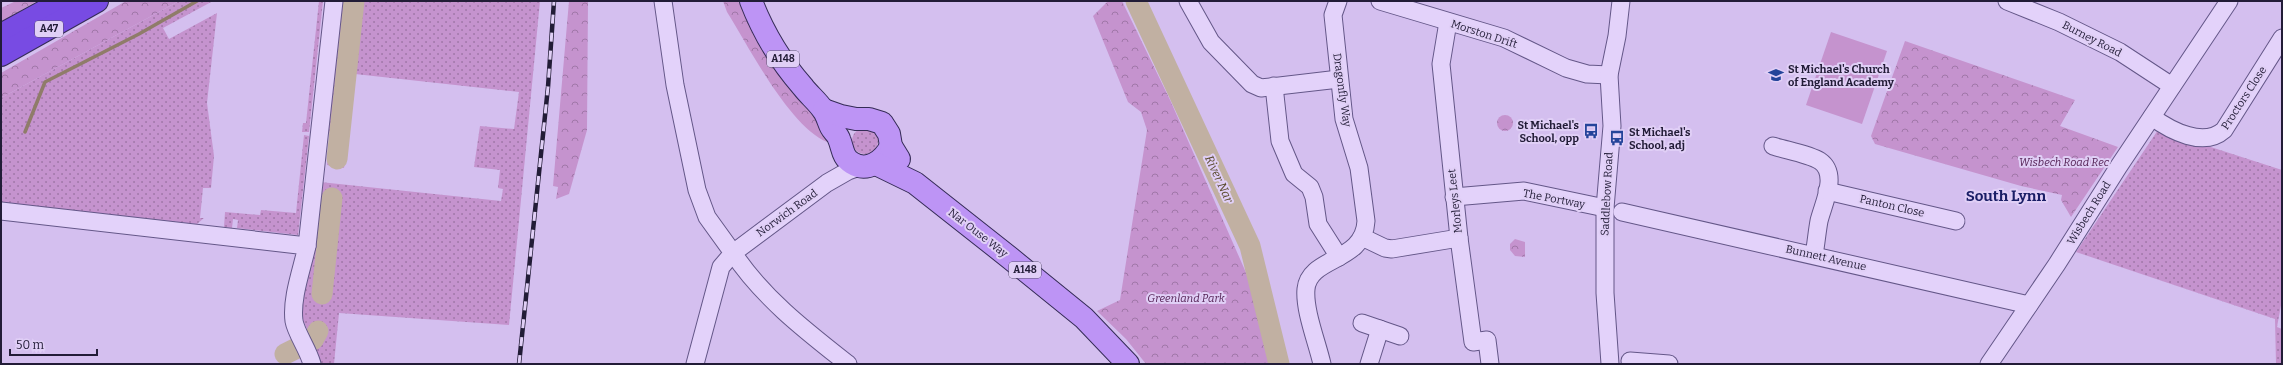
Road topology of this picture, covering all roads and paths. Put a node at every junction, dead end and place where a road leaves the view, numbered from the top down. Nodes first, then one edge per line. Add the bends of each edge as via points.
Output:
1 (63, 1) edge
2 (97, 1) edge
3 (334, 1) edge
4 (663, 1) edge
5 (752, 1) edge
6 (1188, 1) edge
7 (1338, 1) edge
8 (1380, 1) edge
9 (1621, 1) edge
10 (2007, 1) edge
11 (2228, 1) edge
12 (1448, 22) junction
13 (1, 35) edge
14 (2282, 38) edge
15 (1, 55) edge
16 (1609, 75) junction
17 (1339, 79) junction
18 (1274, 86) junction
19 (2172, 86) junction
20 (824, 110) junction
21 (2152, 117) junction
22 (856, 120) junction
23 (840, 144) junction
24 (891, 146) junction
25 (1773, 146) dead end
26 (869, 165) junction
27 (827, 183) junction
28 (915, 183) junction
29 (1828, 191) junction
30 (1454, 196) junction
31 (1605, 208) junction
32 (1, 211) edge
33 (1622, 212) dead end
34 (1956, 221) dead end
35 (1362, 237) junction
36 (1459, 238) junction
37 (307, 246) junction
38 (733, 253) junction
39 (1814, 255) junction
40 (1339, 257) junction
41 (2029, 305) junction
42 (1362, 323) dead end
43 (1380, 329) junction
44 (1400, 336) dead end
45 (1630, 361) dead end
46 (312, 364) edge
47 (695, 364) edge
48 (848, 364) edge
49 (1128, 364) edge
50 (1322, 364) edge
51 (1369, 364) edge
52 (1490, 364) edge
53 (1610, 364) edge
54 (1669, 364) edge
55 (1989, 364) edge

1 - 13 highway, A47
2 - 15 highway, A47
3 - 37 street
4 - 38 street via 675,85 697,190 707,217
5 - 20 main road, Nar Ouse Way / A148 via 764,31 779,54 802,86
6 - 18 street via 1211,42 1245,78 1261,88
7 - 17 street, Dragonfly Way via 1333,15
8 - 12 street, Morston Drift
9 - 16 street, Saddlebow Road
10 - 19 street, Burney Road via 2059,22 2120,52
11 - 19 street, Wisbech Road
12 - 16 street, Morston Drift via 1504,38 1566,68 1587,74
12 - 30 street, Morleys Leet via 1441,64
14 - 21 street, Proctors Close via 2224,130 2217,136 2204,139 2169,129
16 - 31 street, Saddlebow Road via 1612,126
17 - 18 street
17 - 35 street, Dragonfly Way via 1344,119 1359,168 1366,221
18 - 40 street via 1280,141 1294,174 1310,187 1318,224
19 - 21 street, Wisbech Road
20 - 22 main road, Nar Ouse Way / A148
20 - 23 main road, Nar Ouse Way / A148
21 - 41 street, Wisbech Road
22 - 23 main road via 845,128
22 - 24 main road, Nar Ouse Way / A148 via 869,119 882,123 889,134
23 - 26 main road, Nar Ouse Way / A148 via 852,163
23 - 27 street, Norwich Road
24 - 26 main road via 886,156
24 - 28 main road, Nar Ouse Way / A148
25 - 29 street via 1819,160 1825,167 1829,179
26 - 27 street, Norwich Road via 848,171
26 - 28 main road, Nar Ouse Way / A148
27 - 38 street, Norwich Road
28 - 49 main road, Nar Ouse Way / A148 via 1084,318
29 - 34 street, Panton Close
29 - 39 street via 1819,220
30 - 31 street, The Portway via 1524,191
30 - 36 street, Morleys Leet
31 - 53 street, Saddlebow Road via 1605,293
32 - 37 street
33 - 39 street, Bunnett Avenue
35 - 36 street via 1392,249
35 - 40 street via 1357,245
36 - 52 street, Morleys Leet via 1473,342 1487,340
37 - 46 street via 294,307 294,323
38 - 47 street, Norwich Road via 721,267
38 - 48 street via 764,294
39 - 41 street, Bunnett Avenue
40 - 50 street via 1315,271 1306,287 1306,298
41 - 55 street, Wisbech Road
42 - 43 street
43 - 44 street
43 - 51 street
45 - 54 street

